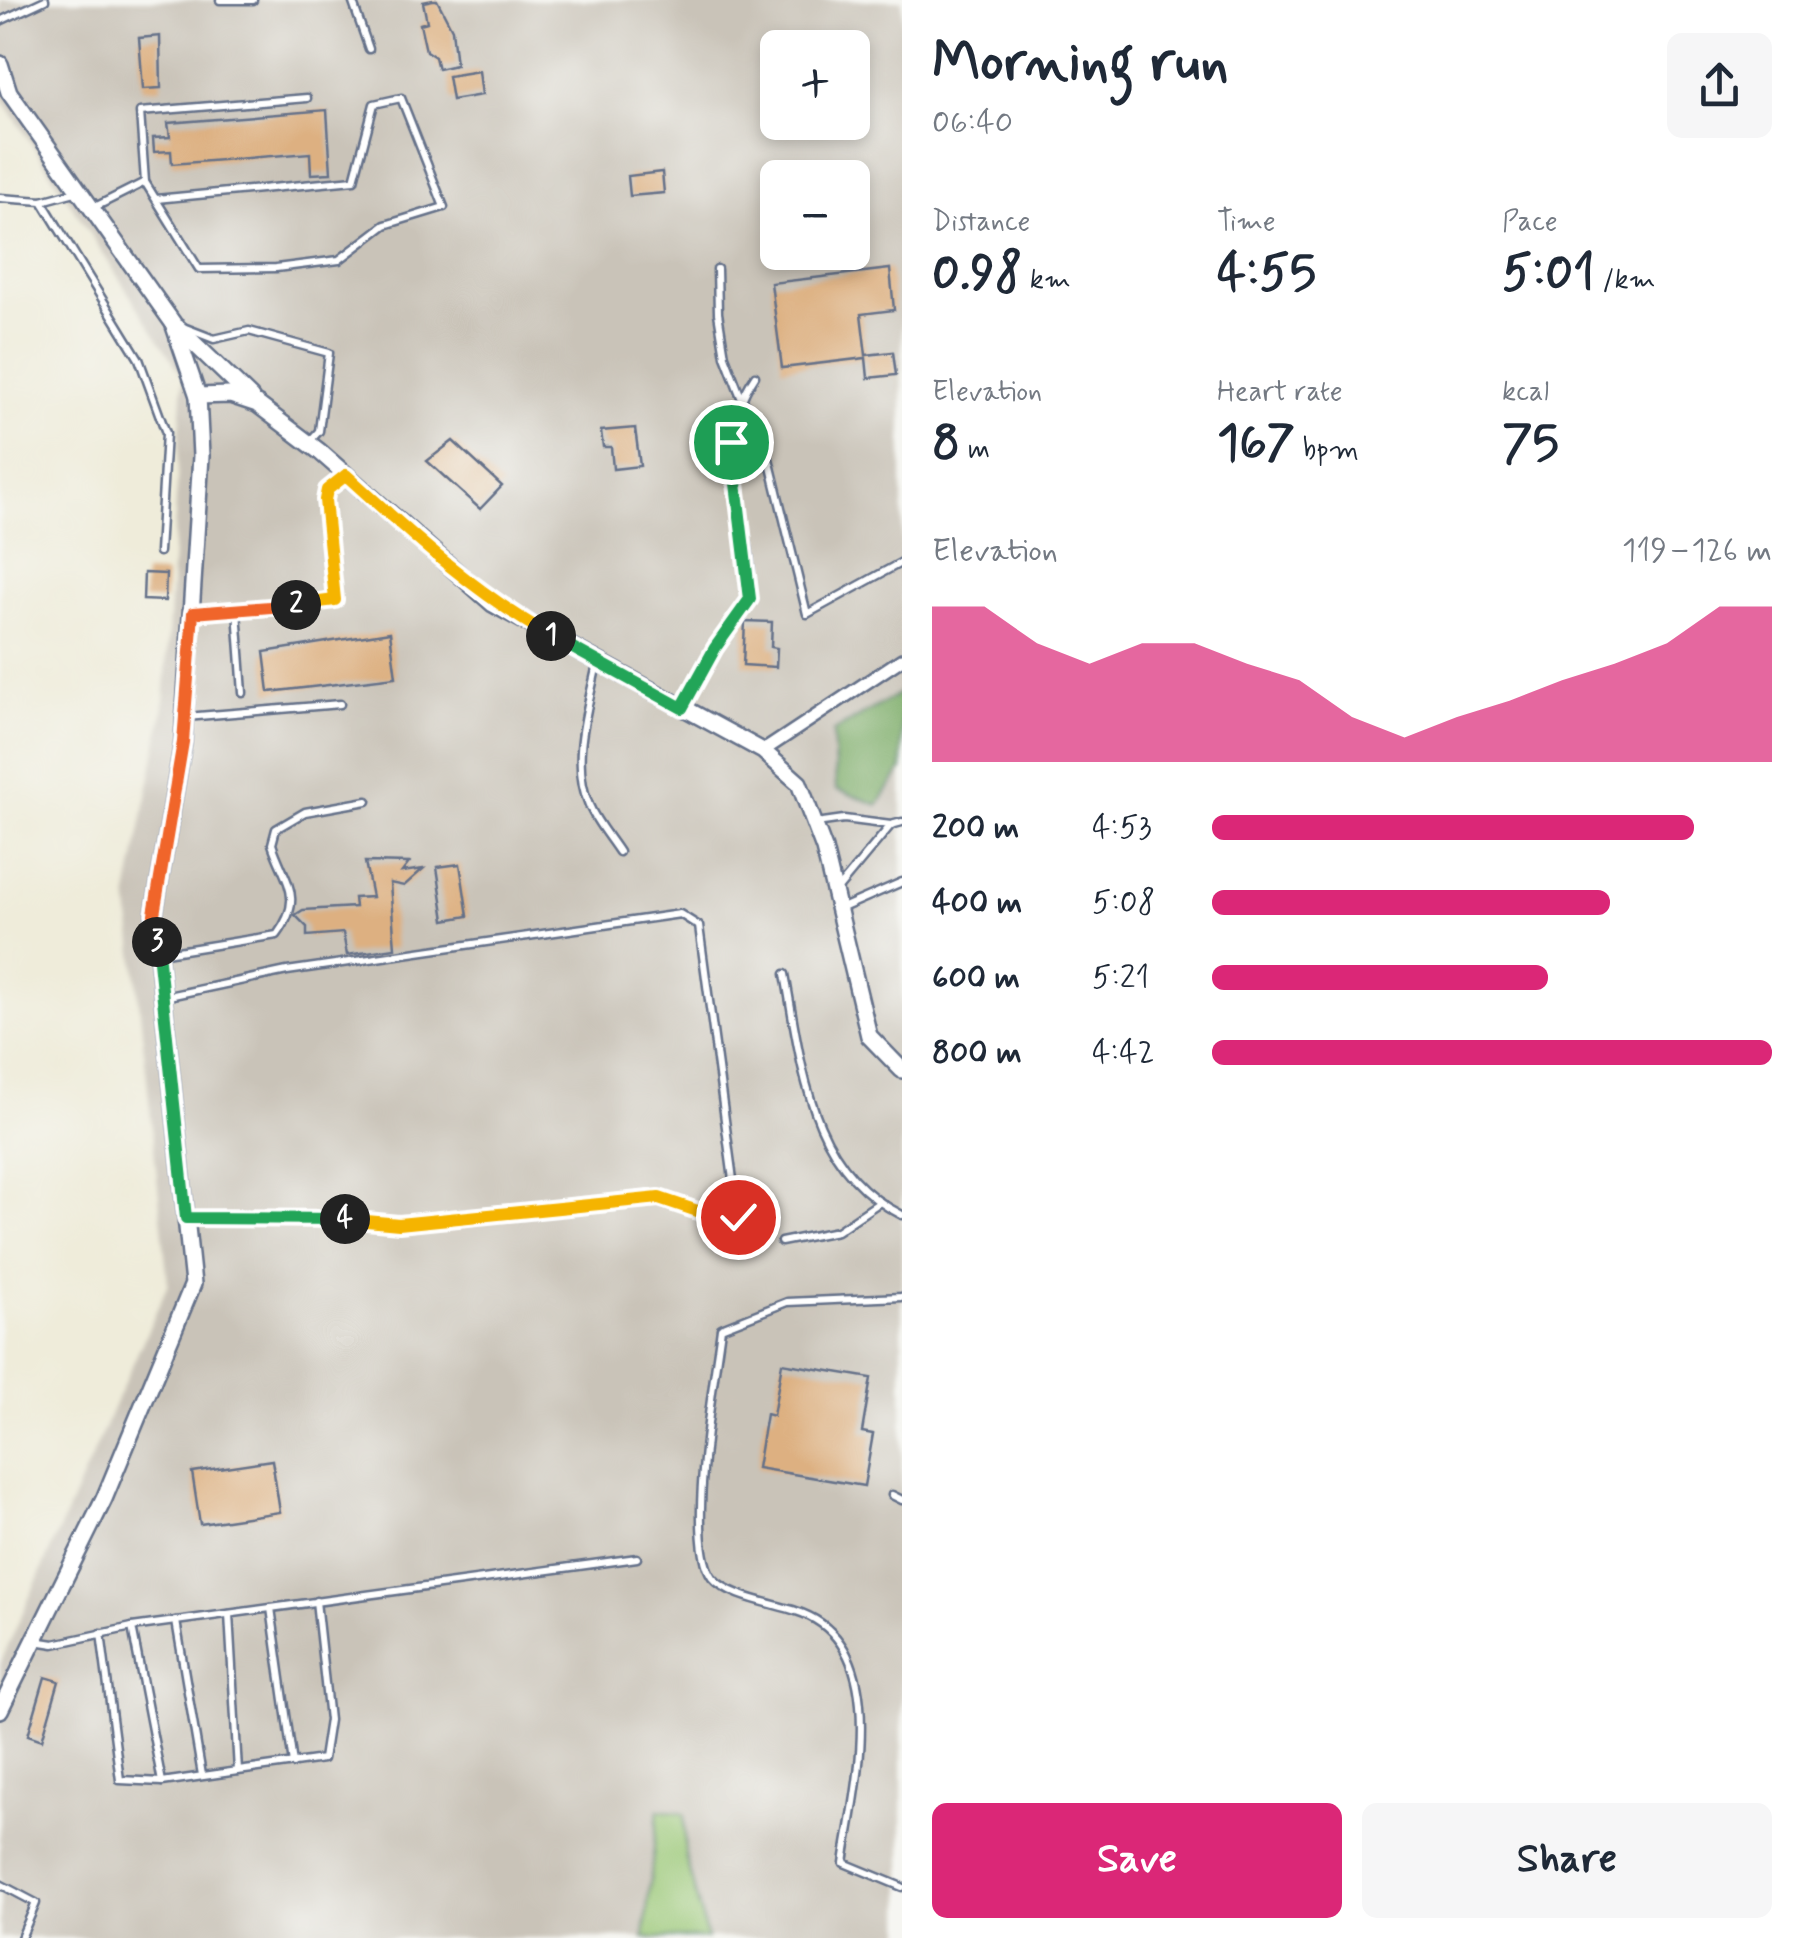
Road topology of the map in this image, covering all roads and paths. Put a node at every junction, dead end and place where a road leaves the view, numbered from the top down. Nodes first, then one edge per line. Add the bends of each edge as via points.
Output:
1 (45, 0) edge
2 (220, 0) edge
3 (253, 0) edge
4 (352, 0) edge
5 (0, 21) edge
6 (369, 49) dead end
7 (0, 64) edge
8 (307, 98) dead end
9 (145, 182) junction
10 (77, 192) junction
11 (0, 198) edge
12 (156, 200) junction
13 (42, 201) junction
14 (89, 210) junction
15 (717, 270) dead end
16 (173, 323) junction
17 (756, 376) dead end
18 (198, 396) junction
19 (741, 397) junction
20 (257, 404) junction
21 (309, 442) junction
22 (346, 475) junction
23 (159, 552) dead end
24 (902, 562) edge
25 (236, 612) junction
26 (193, 613) junction
27 (902, 660) edge
28 (598, 662) junction
29 (244, 693) dead end
30 (340, 704) dead end
31 (682, 708) junction
32 (185, 718) junction
33 (763, 751) junction
34 (367, 801) dead end
35 (902, 822) edge
36 (814, 824) junction
37 (891, 825) junction
38 (620, 852) dead end
39 (902, 882) edge
40 (834, 892) junction
41 (838, 910) junction
42 (158, 954) junction
43 (785, 974) dead end
44 (162, 997) junction
45 (902, 1070) edge
46 (880, 1202) junction
47 (902, 1215) edge
48 (186, 1218) junction
49 (781, 1242) dead end
50 (902, 1297) edge
51 (892, 1495) dead end
52 (902, 1500) edge
53 (637, 1558) dead end
54 (316, 1602) junction
55 (271, 1608) junction
56 (228, 1614) junction
57 (176, 1621) junction
58 (132, 1628) junction
59 (100, 1633) junction
60 (34, 1641) junction
61 (0, 1710) edge
62 (293, 1764) junction
63 (238, 1770) junction
64 (202, 1775) junction
65 (162, 1782) junction
66 (0, 1884) edge
67 (902, 1887) edge
68 (20, 1938) edge

1 - 5 lane
2 - 3 lane
4 - 6 lane
7 - 10 main road via 9,92
8 - 9 lane via 140,112
9 - 12 lane
9 - 14 lane
10 - 13 lane
10 - 14 main road
11 - 13 lane
12 - 12 lane via 199,269 339,260 385,225 444,208 401,98 374,104 354,180
13 - 23 lane via 139,358 166,433
14 - 16 main road
15 - 19 lane via 725,356
16 - 18 main road
16 - 20 main road
16 - 21 lane via 214,339 248,332 329,353 319,430
17 - 19 lane
18 - 20 main road via 230,395
18 - 26 main road
19 - 24 lane via 763,434 807,614
19 - 31 lane via 731,442 750,599
20 - 21 main road
21 - 22 main road
22 - 25 lane via 325,500 335,600
22 - 28 main road via 493,604
25 - 26 lane
25 - 29 lane
26 - 32 main road
27 - 33 street
28 - 31 main road
28 - 38 lane via 580,774 589,806
30 - 32 lane
31 - 33 main road
32 - 42 main road via 154,914
33 - 36 main road via 799,784
34 - 42 lane via 305,812 276,829 272,844 292,884 291,907 276,935
35 - 37 lane
36 - 37 lane via 844,819
36 - 40 main road
37 - 40 lane
39 - 41 lane
40 - 41 main road
41 - 45 main road via 869,1036
42 - 44 main road
43 - 46 lane via 806,1092 832,1154
44 - 48 main road
44 - 48 lane via 286,972 680,914 699,926 738,1217 733,1223 709,1218 659,1198 399,1224
46 - 47 lane
46 - 49 lane via 837,1231
48 - 60 main road via 193,1284 104,1500
50 - 67 lane via 787,1302 721,1328 702,1484 704,1557 711,1575 721,1586 814,1618 840,1640 858,1688 861,1720 844,1863
51 - 52 lane
53 - 54 lane
54 - 55 lane
54 - 62 lane via 328,1720 324,1759
55 - 56 lane
55 - 62 lane
56 - 57 lane
56 - 63 lane
57 - 58 lane
57 - 64 lane
58 - 59 lane
58 - 65 lane
59 - 60 lane via 54,1644
59 - 65 lane via 120,1780
60 - 61 main road
62 - 63 lane
63 - 64 lane
64 - 65 lane
66 - 68 lane via 36,1902

